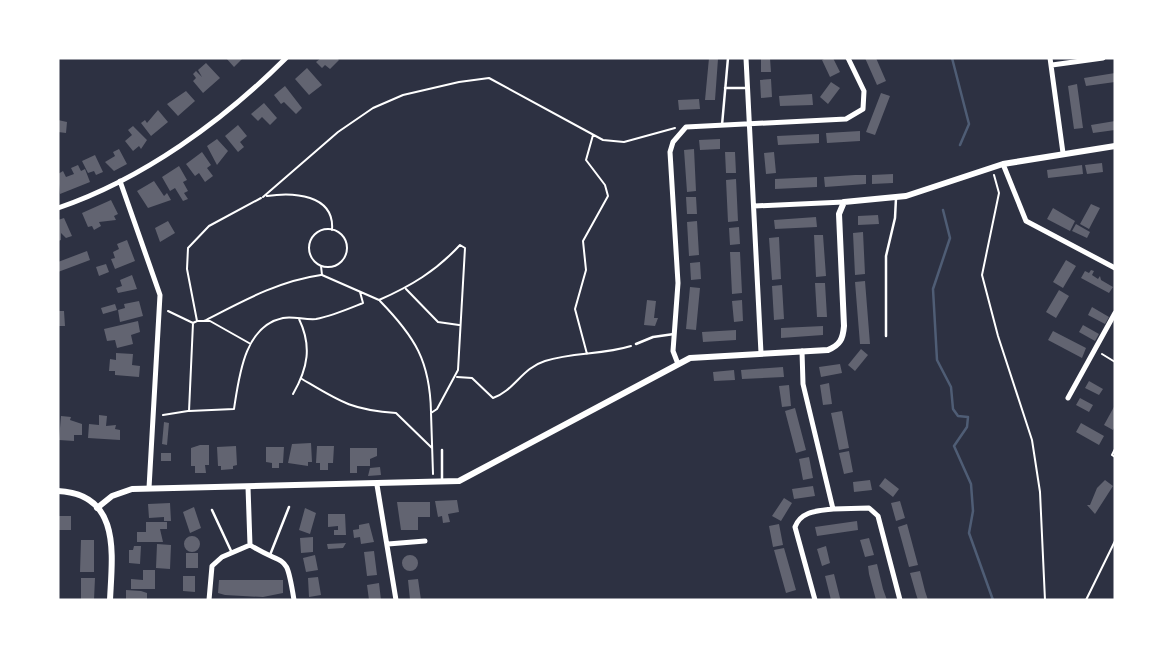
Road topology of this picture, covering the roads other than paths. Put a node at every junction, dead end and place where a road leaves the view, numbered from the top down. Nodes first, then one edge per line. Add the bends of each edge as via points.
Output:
1 (286, 58) edge
2 (728, 58) edge
3 (746, 58) edge
4 (848, 58) edge
5 (1103, 58) edge
6 (1086, 59) edge
7 (1051, 61) edge
8 (725, 88) junction
9 (747, 88) junction
10 (748, 123) junction
11 (722, 125) junction
12 (1115, 146) edge
13 (1063, 153) junction
14 (1003, 164) junction
15 (120, 181) junction
16 (896, 198) junction
17 (844, 202) junction
18 (754, 206) junction
19 (58, 208) edge
20 (1115, 268) edge
21 (1115, 313) edge
22 (674, 334) junction
23 (886, 336) dead end
24 (636, 344) road end
25 (802, 351) junction
26 (761, 353) junction
27 (678, 364) junction
28 (1068, 398) dead end
29 (442, 450) dead end
30 (442, 482) junction
31 (377, 485) junction
32 (248, 486) junction
33 (149, 488) junction
34 (58, 491) edge
35 (289, 507) dead end
36 (97, 508) junction
37 (833, 509) junction
38 (212, 510) dead end
39 (425, 541) dead end
40 (388, 544) junction
41 (250, 545) junction
42 (232, 553) junction
43 (270, 555) junction
44 (110, 600) edge
45 (209, 600) edge
46 (294, 600) edge
47 (396, 600) edge
48 (814, 600) edge
49 (900, 600) edge

1 - 15 street via 199,132
2 - 8 lane
3 - 9 street
4 - 10 street via 864,91 863,109 856,115
5 - 6 street
6 - 7 street
7 - 13 street
8 - 9 lane
8 - 11 lane
9 - 10 street
10 - 11 street
10 - 18 street
11 - 22 street via 686,127 670,152 678,283
12 - 13 street
13 - 14 street
14 - 16 street
14 - 20 street via 1026,221
15 - 19 street
15 - 33 street via 158,285
16 - 17 street
16 - 23 lane via 886,256
17 - 18 street
17 - 25 street via 839,214 843,338 828,350
18 - 26 street
21 - 28 street
22 - 24 lane
22 - 27 street
25 - 26 street
25 - 37 street via 803,384
26 - 27 street via 706,356
27 - 30 street via 469,479
29 - 30 lane
30 - 31 street
31 - 32 street
31 - 40 street
32 - 33 street
32 - 41 street
33 - 36 street via 123,491
34 - 36 street via 75,494
35 - 43 lane
36 - 44 street via 112,540
37 - 48 street via 807,513 795,527
37 - 49 street via 869,508 877,516
38 - 42 lane
39 - 40 street
40 - 47 street
41 - 42 street
41 - 43 street
42 - 45 street via 212,566
43 - 46 street via 288,566

